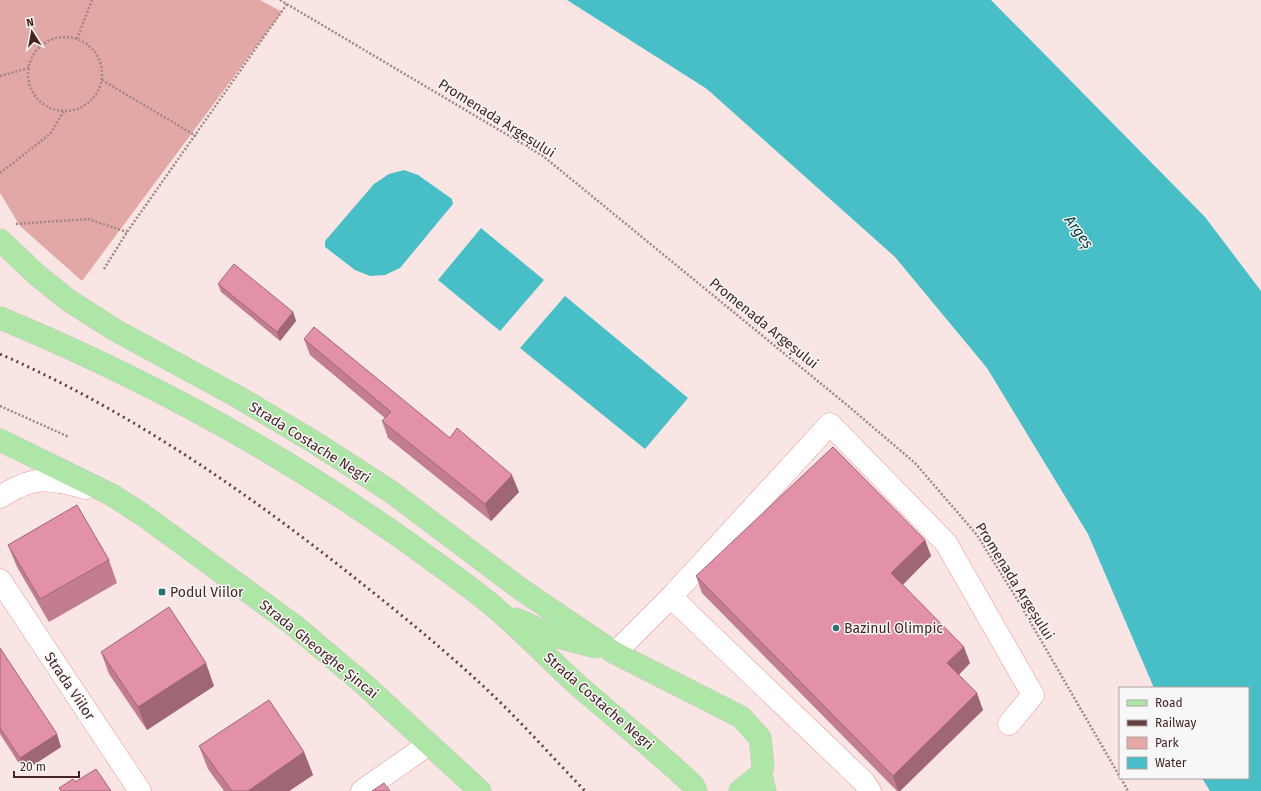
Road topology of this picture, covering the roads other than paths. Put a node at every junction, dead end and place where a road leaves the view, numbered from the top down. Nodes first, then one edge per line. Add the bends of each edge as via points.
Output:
1 (6, 232) edge
2 (0, 318) edge
3 (0, 440) edge
4 (112, 495) junction
5 (0, 497) edge
6 (0, 580) edge
7 (671, 596) junction
8 (501, 612) junction
9 (615, 653) junction
10 (1009, 724) dead end
11 (429, 744) junction
12 (763, 782) edge
13 (140, 791) edge
14 (362, 791) edge
15 (480, 791) edge
16 (696, 791) edge
17 (740, 791) edge
18 (870, 791) edge

1 - 9 main road, Strada Costache Negri via 37,275 68,300 115,330 240,398 314,442 390,492 522,590
2 - 8 main road, Strada Costache Negri via 128,375 278,457 373,518
3 - 4 main road, Strada Gheorghe Șincai
4 - 5 street via 54,480 33,482 14,488
4 - 11 main road, Strada Gheorghe Șincai via 144,515 295,626
6 - 13 street, Strada Viilor
7 - 9 street
7 - 10 street via 830,424 946,543 1033,695
7 - 18 street via 864,782
8 - 9 main road, Strada Costache Negri via 554,636
8 - 16 main road, Strada Costache Negri via 580,687 659,753 693,785
9 - 12 main road, Strada Costache Negri via 742,717 760,738
11 - 14 street
11 - 15 main road, Strada Gheorghe Șincai
12 - 17 main road

